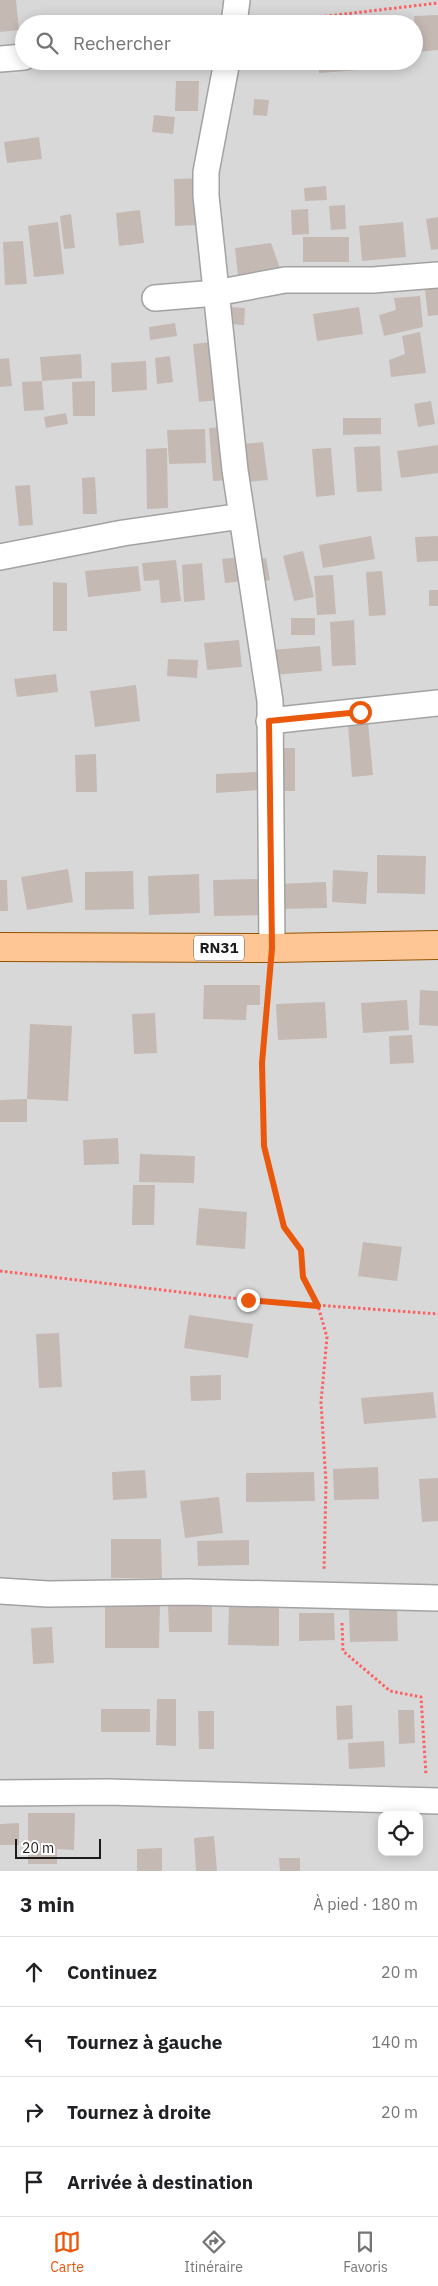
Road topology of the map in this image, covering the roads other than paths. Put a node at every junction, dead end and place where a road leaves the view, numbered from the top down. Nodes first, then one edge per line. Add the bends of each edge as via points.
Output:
1 (237, 0) edge
2 (235, 15) edge
3 (15, 58) edge
4 (0, 60) edge
5 (225, 70) edge
6 (438, 275) edge
7 (216, 293) junction
8 (155, 298) dead end
9 (242, 516) junction
10 (0, 557) edge
11 (438, 703) edge
12 (269, 721) junction
13 (438, 946) edge
14 (0, 948) edge
15 (272, 948) junction
16 (0, 1591) edge
17 (438, 1598) edge
18 (0, 1793) edge
19 (433, 1801) edge

1 - 2 street
3 - 4 street
5 - 7 street via 206,172
6 - 7 street via 373,280 285,280
7 - 8 street
7 - 9 street
9 - 10 street via 123,533
9 - 12 street via 270,701
11 - 12 street
12 - 15 street
13 - 15 main road, RN31
14 - 15 main road, RN31
16 - 17 street
18 - 19 street via 108,1792

